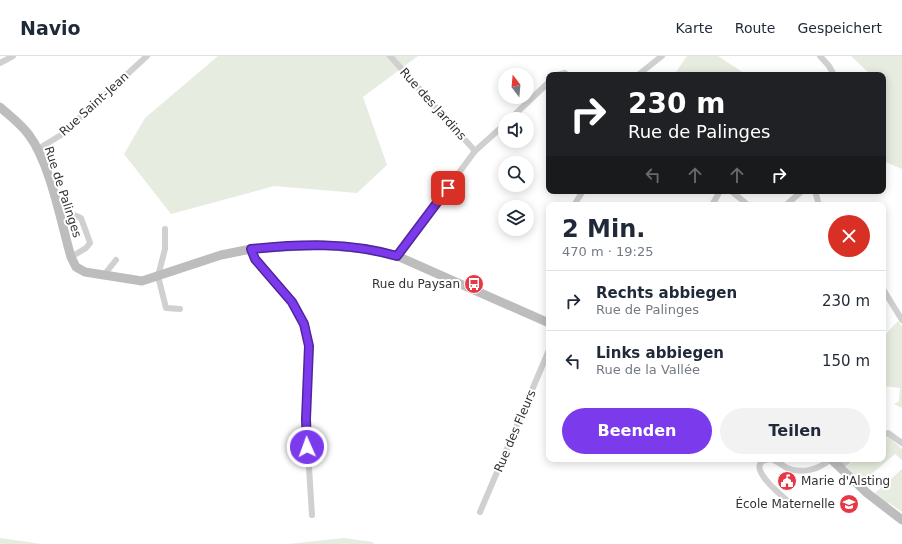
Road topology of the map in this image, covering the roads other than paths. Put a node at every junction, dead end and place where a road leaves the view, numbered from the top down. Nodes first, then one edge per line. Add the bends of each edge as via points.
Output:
1 (13, 56) edge
2 (147, 56) edge
3 (390, 56) edge
4 (662, 56) edge
5 (820, 56) edge
6 (0, 63) edge
7 (642, 72) edge
8 (832, 72) edge
9 (546, 85) edge
10 (0, 107) edge
11 (517, 112) edge
12 (498, 131) edge
13 (38, 149) junction
14 (476, 152) junction
15 (735, 194) edge
16 (799, 194) edge
17 (744, 202) edge
18 (789, 202) edge
19 (59, 214) junction
20 (165, 229) dead end
21 (251, 249) junction
22 (397, 256) junction
23 (71, 257) junction
24 (116, 260) dead end
25 (104, 275) junction
26 (158, 276) junction
27 (886, 294) edge
28 (180, 309) dead end
29 (902, 320) edge
30 (546, 322) edge
31 (546, 357) edge
32 (886, 434) edge
33 (902, 443) edge
34 (762, 462) edge
35 (776, 462) edge
36 (826, 462) edge
37 (834, 462) edge
38 (846, 462) edge
39 (840, 467) junction
40 (795, 507) dead end
41 (480, 512) dead end
42 (312, 515) dead end
43 (902, 520) edge

1 - 6 street
2 - 13 street, Rue Saint-Jean via 61,135
3 - 14 street, Rue des Jardins
4 - 7 street
5 - 8 street
9 - 11 street
10 - 13 main road, Rue de Palinges via 23,127
12 - 14 street
13 - 19 main road, Rue de Palinges
14 - 22 street
15 - 17 street
16 - 18 street
19 - 23 main road, Rue de Palinges
19 - 23 street via 69,213 81,218 90,243
20 - 26 street via 165,249
21 - 22 main road, Rue de Palinges via 321,245 366,249
21 - 26 main road, Rue de Palinges via 220,255
21 - 42 street via 255,259 292,302 304,324 309,346 306,419
22 - 30 main road, Rue de Palinges
23 - 25 main road, Rue de Palinges via 80,270
24 - 25 street
25 - 26 main road, Rue de Palinges via 136,281
26 - 28 street via 166,308
27 - 29 street
31 - 41 street, Rue des Fleurs
32 - 33 street via 888,433
34 - 40 street via 761,476
35 - 36 street via 789,469 801,470 819,467
37 - 39 main road
38 - 39 street
39 - 43 main road via 867,493

